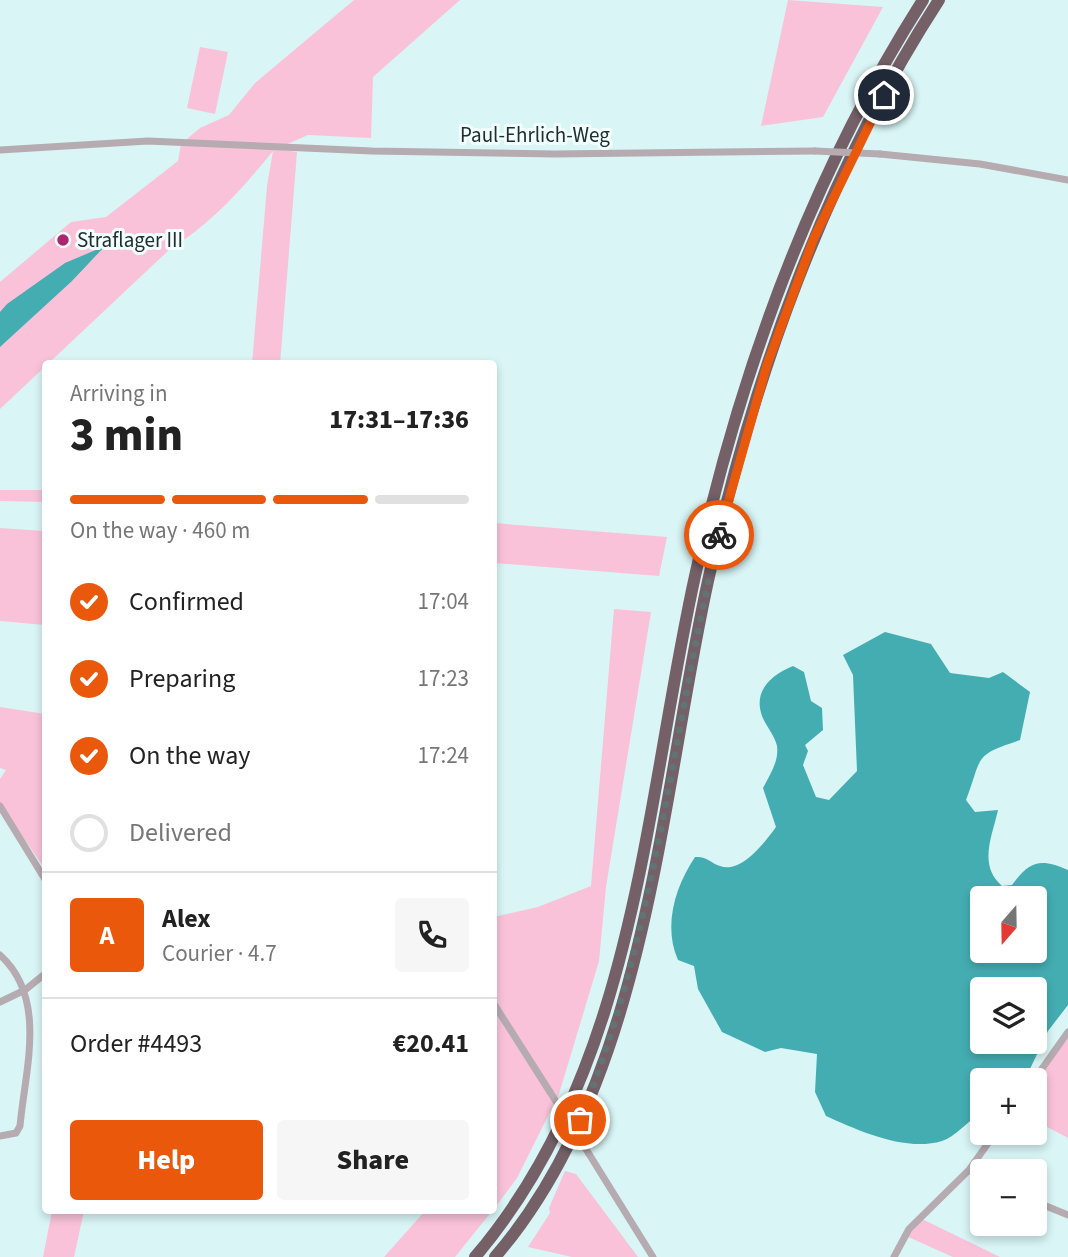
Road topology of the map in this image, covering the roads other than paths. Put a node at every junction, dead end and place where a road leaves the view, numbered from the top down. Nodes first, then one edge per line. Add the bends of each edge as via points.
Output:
1 (923, 0) edge
2 (939, 0) edge
3 (0, 150) edge
4 (1068, 180) edge
5 (0, 806) edge
6 (42, 874) edge
7 (0, 955) edge
8 (42, 976) edge
9 (25, 990) junction
10 (0, 1002) edge
11 (497, 1009) edge
12 (1068, 1032) edge
13 (1042, 1068) edge
14 (0, 1136) edge
15 (987, 1145) edge
16 (969, 1170) joint
17 (1047, 1206) edge
18 (1068, 1214) edge
19 (475, 1257) edge
20 (495, 1257) edge
21 (653, 1257) edge
22 (894, 1257) edge

1 - 19 highway via 823,185 753,365 695,577 632,909 589,1059 567,1113 528,1183
2 - 20 highway via 894,76 814,238 767,365 708,582 645,910 605,1059 580,1120 541,1190
3 - 4 street, Paul-Ehrlich-Weg, bridge via 148,141 555,154 816,151 980,164
5 - 6 street
7 - 9 street
8 - 9 street
9 - 10 street
9 - 14 street via 30,1013 19,1126 10,1136
11 - 21 street, bridge
12 - 13 street
15 - 16 street
16 - 22 street via 909,1229
17 - 18 street

